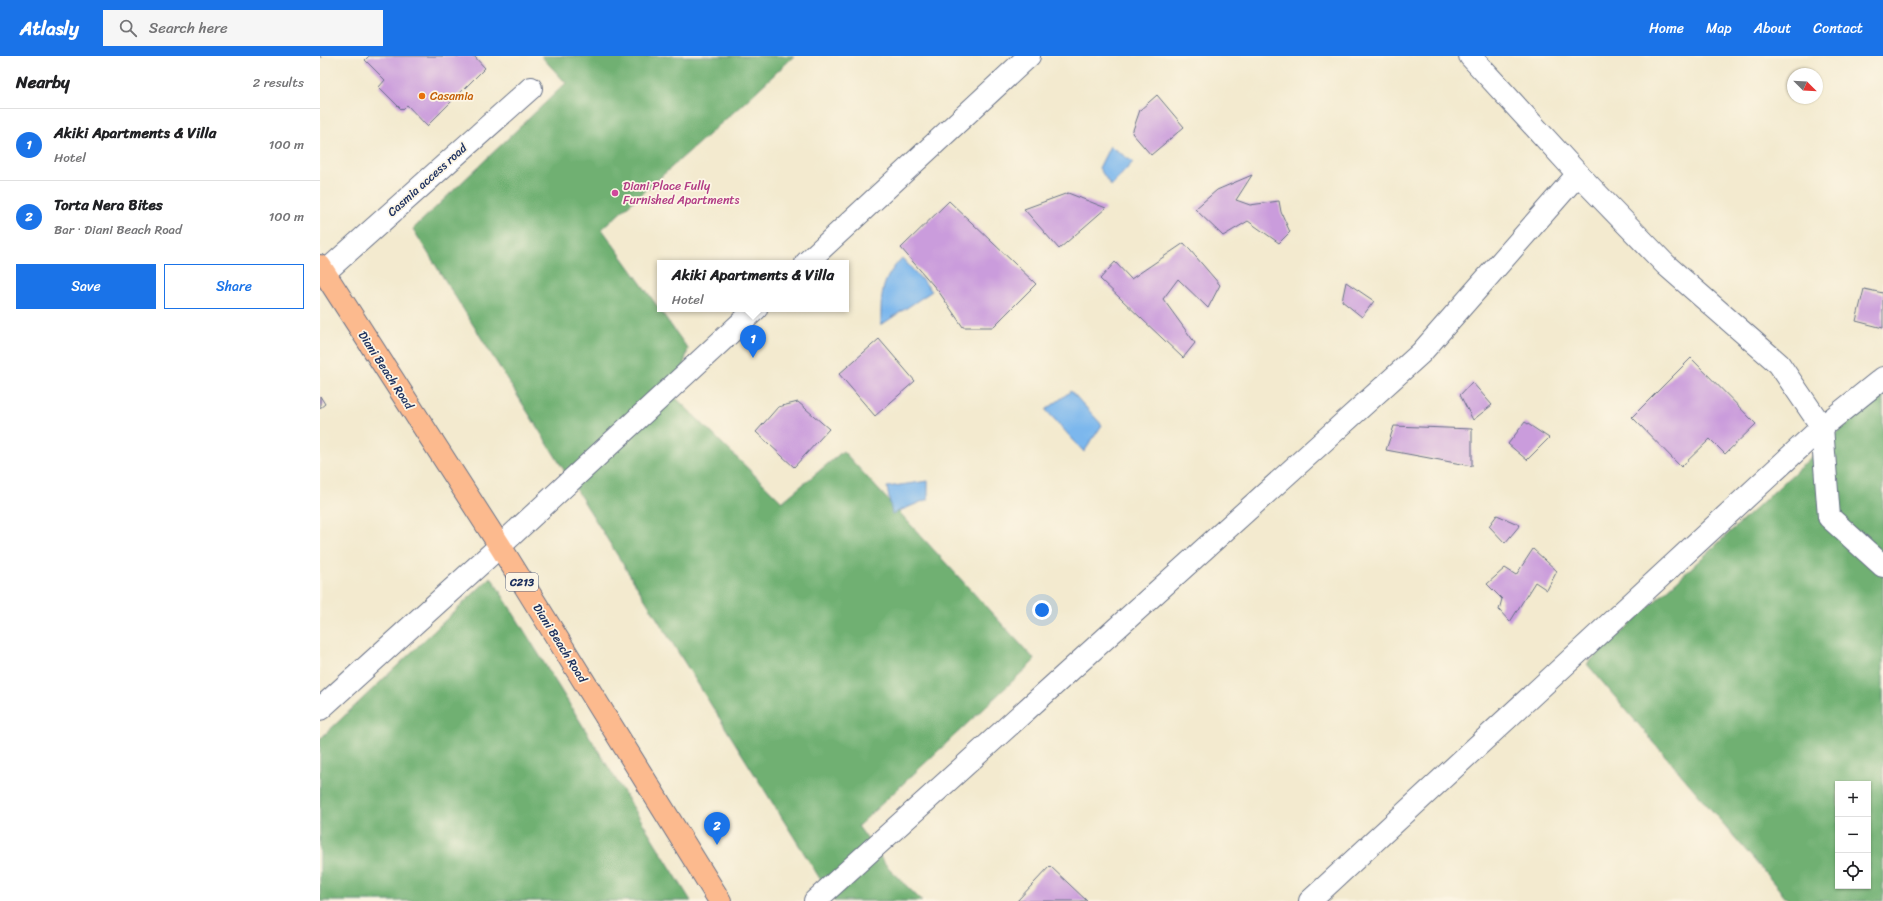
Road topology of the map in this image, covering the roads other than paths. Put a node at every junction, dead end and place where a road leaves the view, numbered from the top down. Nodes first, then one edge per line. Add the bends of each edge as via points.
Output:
1 (1029, 56) edge
2 (1470, 56) edge
3 (531, 88) dead end
4 (1578, 174) junction
5 (809, 260) edge
6 (322, 269) edge
7 (753, 312) edge
8 (1883, 378) edge
9 (1822, 427) junction
10 (500, 546) junction
11 (1883, 566) edge
12 (320, 709) edge
13 (720, 901) edge
14 (815, 901) edge
15 (1310, 901) edge

1 - 5 street
2 - 4 street
3 - 6 street, Casmia access road
4 - 9 street via 1666,265 1779,364
4 - 14 street via 1421,353
6 - 10 main road, Diani Beach Road / C213
7 - 10 street
8 - 9 street
9 - 11 street via 1829,517
9 - 15 street
10 - 12 street
10 - 13 main road, Diani Beach Road / C213

